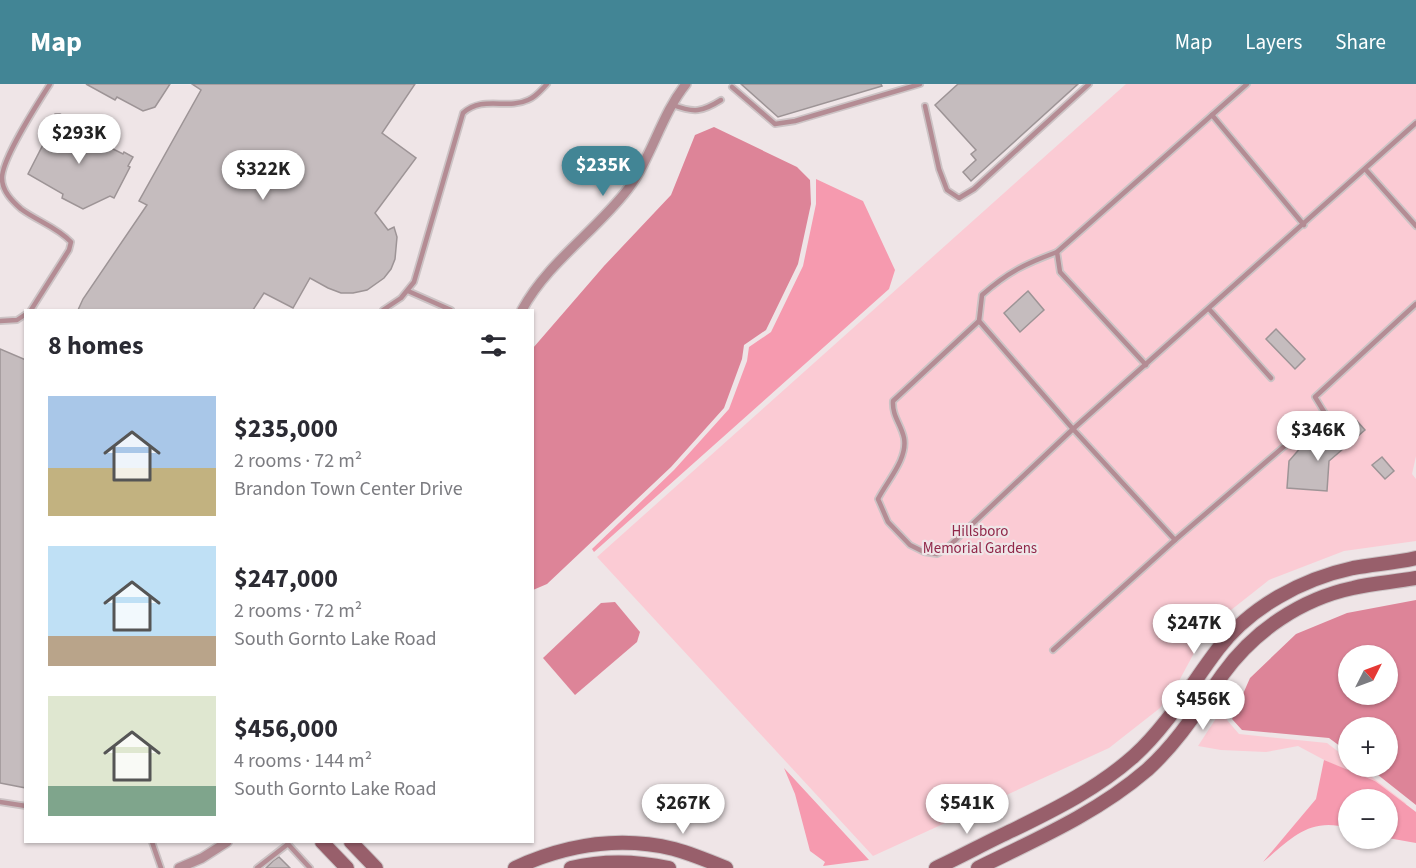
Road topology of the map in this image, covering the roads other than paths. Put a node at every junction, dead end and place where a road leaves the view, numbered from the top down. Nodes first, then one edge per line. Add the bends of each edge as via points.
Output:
1 (50, 84) edge
2 (547, 84) edge
3 (686, 84) edge
4 (920, 84) edge
5 (1089, 84) edge
6 (1247, 84) edge
7 (732, 87) dead end
8 (721, 100) dead end
9 (672, 105) junction
10 (925, 106) dead end
11 (1212, 115) junction
12 (1416, 123) edge
13 (1366, 170) junction
14 (1304, 225) junction
15 (1416, 226) edge
16 (1057, 252) junction
17 (408, 291) junction
18 (1416, 304) edge
19 (32, 309) edge
20 (384, 309) edge
21 (449, 309) edge
22 (523, 309) edge
23 (1209, 309) junction
24 (24, 315) edge
25 (0, 321) edge
26 (979, 321) junction
27 (1146, 365) junction
28 (1271, 378) dead end
29 (1073, 429) junction
30 (1175, 540) junction
31 (1416, 558) edge
32 (1416, 578) edge
33 (1053, 650) dead end
34 (0, 802) edge
35 (24, 806) edge
36 (152, 843) edge
37 (224, 843) edge
38 (323, 843) edge
39 (352, 843) edge
40 (161, 868) edge
41 (178, 868) edge
42 (257, 868) edge
43 (310, 868) edge
44 (347, 868) edge
45 (376, 868) edge
46 (515, 868) edge
47 (571, 868) edge
48 (669, 868) edge
49 (726, 868) edge
50 (936, 868) edge
51 (978, 868) edge

1 - 19 lane via 5,163 2,179 5,191 24,211 71,242
2 - 17 lane via 527,101 488,103 463,113 420,264
3 - 9 street
4 - 7 lane via 775,124
5 - 10 lane via 974,189 959,198 947,190 939,170
6 - 11 lane
8 - 9 lane via 705,110
9 - 22 street via 645,164 628,189 550,270
11 - 14 lane
11 - 16 lane
12 - 13 lane
13 - 14 lane
13 - 15 lane
14 - 23 lane
16 - 26 lane via 1002,276 982,295
16 - 27 lane via 1060,272
17 - 20 lane
17 - 21 lane
18 - 30 lane via 1315,397 1326,415 1326,428 1302,431
23 - 27 lane
23 - 28 lane
24 - 25 lane
26 - 29 lane
26 - 29 lane via 893,401 892,411 905,440 903,454 878,499 888,522 910,545 937,554
27 - 29 lane
29 - 30 lane
30 - 33 lane
31 - 50 street via 1334,573 1277,598 1228,638 1168,720 1117,770 1070,802
32 - 51 street via 1334,593 1277,621 1235,659 1182,733 1131,783 1081,817
34 - 35 lane
36 - 40 lane
37 - 41 street
38 - 44 street
39 - 45 street
42 - 43 lane via 288,844
46 - 49 street via 567,849 623,843 675,850
47 - 48 street via 622,862

